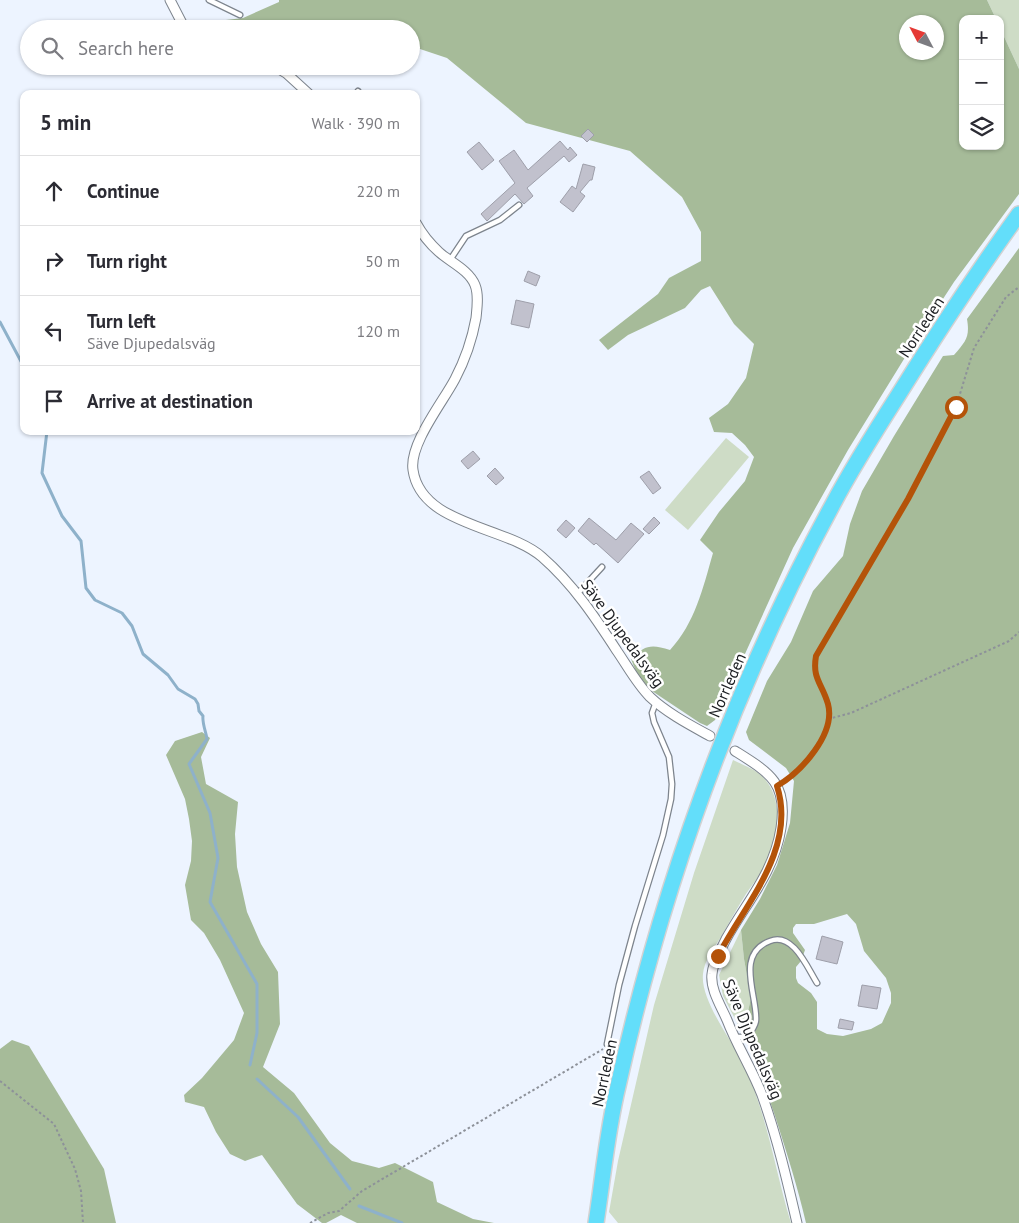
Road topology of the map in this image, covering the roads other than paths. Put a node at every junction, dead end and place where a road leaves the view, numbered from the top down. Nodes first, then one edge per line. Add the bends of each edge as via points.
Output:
1 (209, 0) edge
2 (172, 1) edge
3 (240, 15) dead end
4 (181, 20) edge
5 (288, 75) edge
6 (305, 90) edge
7 (518, 205) dead end
8 (1019, 214) edge
9 (420, 229) edge
10 (450, 260) junction
11 (602, 567) dead end
12 (578, 594) junction
13 (656, 702) junction
14 (710, 736) dead end
15 (736, 751) dead end
16 (816, 983) dead end
17 (734, 1037) junction
18 (607, 1044) road end
19 (596, 1223) edge
20 (797, 1223) edge

1 - 3 lane
2 - 4 street
5 - 6 street
7 - 10 lane via 500,220 466,236
8 - 19 highway, Norrleden via 924,354 838,496 741,695 712,767 654,942 617,1088
9 - 10 street, Säve Djupedalsväg via 428,242
10 - 12 street, Säve Djupedalsväg via 474,283 476,315 470,345 460,368 417,446 413,465 417,484 428,499 450,515 528,547
11 - 12 lane
12 - 13 street, Säve Djupedalsväg via 643,689
13 - 14 street, Säve Djupedalsväg
13 - 18 lane via 652,713 668,757 671,799 619,985
15 - 17 street, Säve Djupedalsväg via 769,774 782,799 783,815 774,858 718,956 712,976 714,990
16 - 17 lane via 795,949 786,941 773,940 762,944 753,955 749,968 756,1022 748,1037
17 - 20 street, Säve Djupedalsväg via 762,1094

